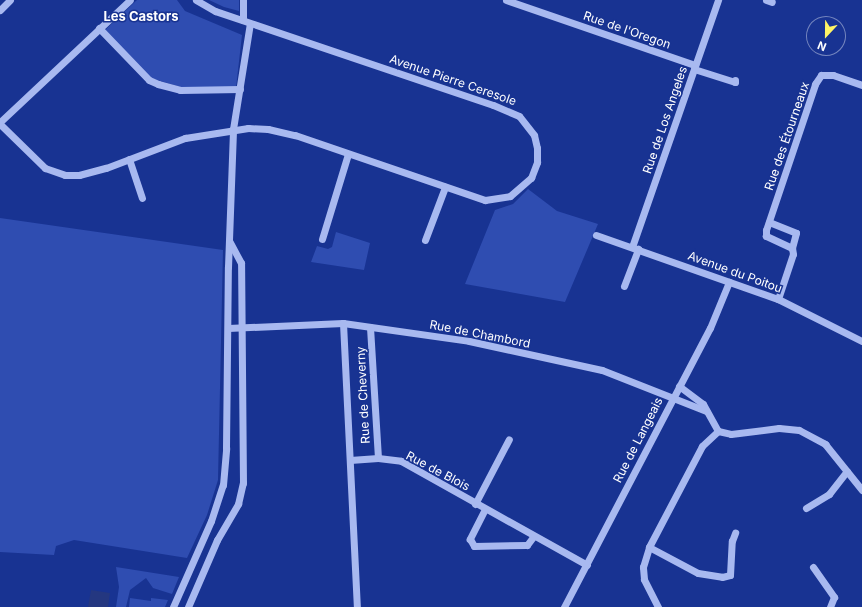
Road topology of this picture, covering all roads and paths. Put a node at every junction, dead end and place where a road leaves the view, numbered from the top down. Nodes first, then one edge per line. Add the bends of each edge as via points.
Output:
1 (10, 0) edge
2 (130, 0) edge
3 (196, 0) edge
4 (243, 0) edge
5 (506, 0) edge
6 (718, 0) edge
7 (0, 10) edge
8 (243, 20) junction
9 (250, 23) junction
10 (99, 28) junction
11 (695, 67) junction
12 (735, 80) dead end
13 (862, 85) edge
14 (240, 89) junction
15 (0, 123) edge
16 (233, 129) junction
17 (348, 154) junction
18 (129, 159) junction
19 (445, 187) junction
20 (142, 198) dead end
21 (769, 222) junction
22 (596, 235) dead end
23 (322, 239) dead end
24 (425, 240) dead end
25 (230, 242) junction
26 (635, 248) junction
27 (792, 248) junction
28 (729, 282) junction
29 (624, 286) dead end
30 (778, 299) junction
31 (343, 323) junction
32 (370, 327) junction
33 (228, 328) junction
34 (241, 328) junction
35 (862, 341) edge
36 (679, 386) junction
37 (674, 396) junction
38 (706, 411) junction
39 (718, 431) junction
40 (509, 439) dead end
41 (226, 448) junction
42 (241, 448) junction
43 (378, 458) junction
44 (350, 460) junction
45 (847, 471) junction
46 (862, 490) edge
47 (475, 504) junction
48 (806, 508) dead end
49 (485, 509) junction
50 (211, 521) junction
51 (224, 527) junction
52 (735, 534) dead end
53 (533, 536) junction
54 (649, 547) junction
55 (587, 565) junction
56 (813, 567) dead end
57 (173, 607) edge
58 (188, 607) edge
59 (356, 607) edge
60 (564, 607) edge
61 (658, 607) edge
62 (830, 607) edge

1 - 7 street
2 - 10 street
3 - 8 street, Avenue Pierre Ceresole via 215,11
4 - 8 street
5 - 11 street, Rue de l'Oregon
6 - 11 street, Rue de Los Angeles
8 - 9 street, Avenue Pierre Ceresole
9 - 14 street
9 - 19 street, Avenue Pierre Ceresole via 507,109 528,124 534,136 537,162 531,178 524,186 510,196 492,200
10 - 14 street via 149,80 158,84 180,90
10 - 15 street
11 - 12 street, Rue de l'Oregon via 734,82
11 - 26 street, Rue de Los Angeles
13 - 21 street, Rue des Étourneaux via 833,75 821,75 815,84
14 - 16 street
15 - 18 street, Avenue Pierre Ceresole via 33,158 56,173 85,174
16 - 17 street, Avenue Pierre Ceresole via 268,129 282,132
16 - 18 street, Avenue Pierre Ceresole via 185,138
16 - 25 street
17 - 19 street, Avenue Pierre Ceresole
17 - 23 street
18 - 20 street
19 - 24 street
21 - 27 street, Rue des Étourneaux via 766,236
21 - 27 street via 796,233
22 - 26 street, Avenue du Poitou
25 - 33 street
25 - 34 street via 241,263
26 - 28 street, Avenue du Poitou
26 - 29 street, Rue de Los Angeles
27 - 30 street via 793,254
28 - 30 street, Avenue du Poitou
28 - 36 street, Rue de Langeais via 710,328
30 - 35 street, Avenue du Poitou
31 - 32 street, Rue de Chambord
31 - 34 street, Rue de Chambord
31 - 44 street, Rue de Cheverny
32 - 37 street, Rue de Chambord via 469,341 602,370
32 - 43 street, Rue de Cheverny
33 - 34 street, Rue de Chambord
33 - 41 street
34 - 42 street
36 - 37 street, Rue de Langeais
36 - 38 street via 703,404
37 - 38 street, Rue de Chambord via 683,403
37 - 55 street, Rue de Langeais
38 - 39 street
39 - 45 street via 731,434 779,428 799,430 825,444
39 - 54 street via 702,446
40 - 47 street
41 - 42 street
41 - 50 street via 221,492
42 - 51 street via 242,492
43 - 44 street, Rue de Cheverny
43 - 47 street, Rue de Blois via 400,462
44 - 59 street, Rue de Cheverny
45 - 46 street
45 - 48 street via 829,494
47 - 49 street, Rue de Blois
49 - 53 street, Rue de Blois
49 - 53 street via 470,538 471,544 479,547 527,545
50 - 51 street
50 - 57 street
51 - 58 street
52 - 54 street via 732,541 730,575 722,577 698,573
53 - 55 street, Rue de Blois
54 - 61 street via 643,567 644,579
55 - 60 street, Rue de Langeais
56 - 62 street via 834,597

